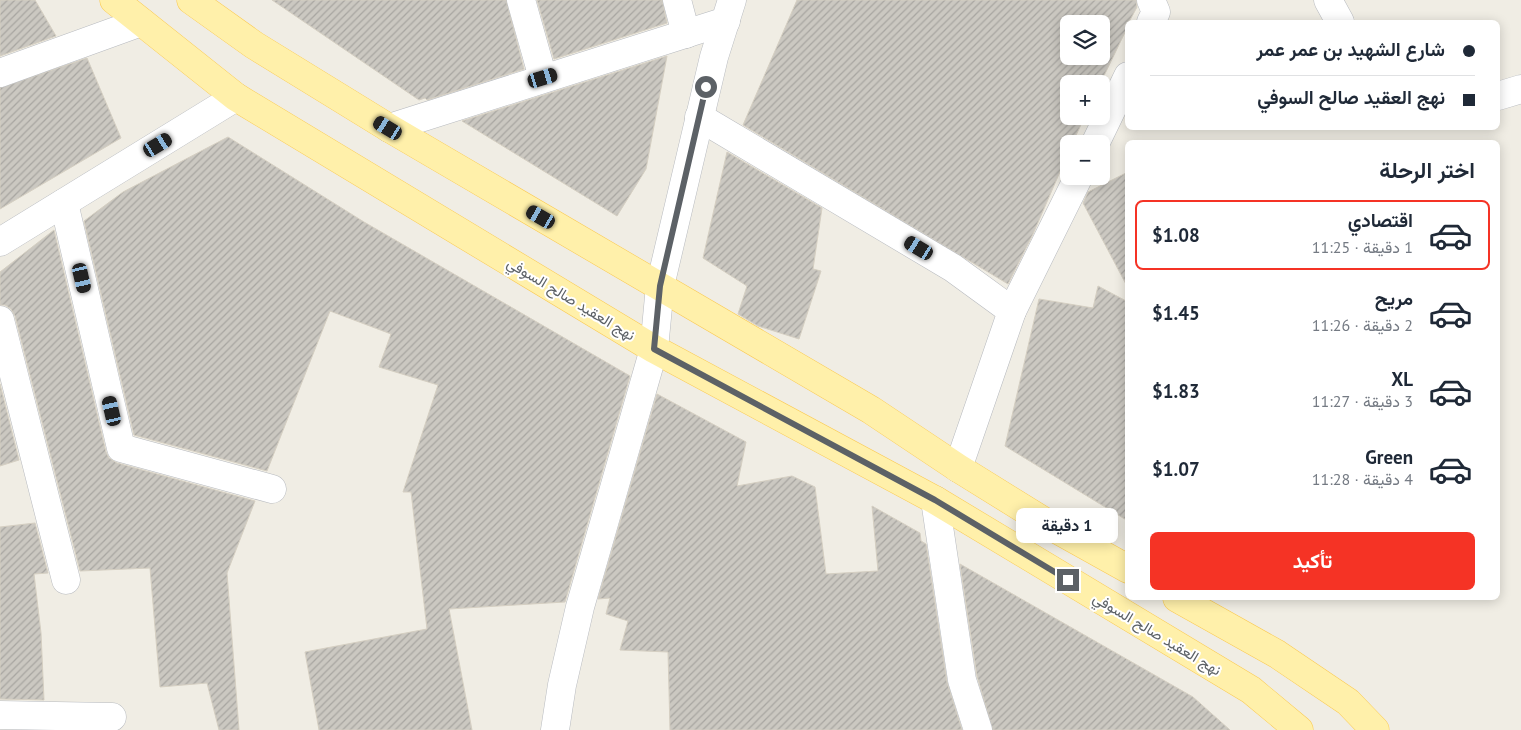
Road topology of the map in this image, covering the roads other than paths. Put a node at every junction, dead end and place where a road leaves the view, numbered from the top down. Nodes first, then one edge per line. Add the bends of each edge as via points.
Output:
1 (114, 0) edge
2 (191, 0) edge
3 (521, 0) edge
4 (677, 0) edge
5 (1151, 0) edge
6 (1328, 0) edge
7 (729, 10) edge
8 (1152, 20) edge
9 (1339, 20) edge
10 (141, 22) junction
11 (686, 34) junction
12 (0, 73) edge
13 (543, 78) junction
14 (1125, 82) edge
15 (1521, 89) edge
16 (1500, 95) edge
17 (236, 97) junction
18 (698, 117) junction
19 (388, 128) junction
20 (1099, 135) edge
21 (1075, 185) edge
22 (64, 203) junction
23 (0, 242) edge
24 (660, 286) junction
25 (1012, 311) junction
26 (0, 320) edge
27 (654, 349) junction
28 (958, 468) junction
29 (272, 489) dead end
30 (935, 500) junction
31 (1125, 568) edge
32 (66, 580) dead end
33 (1180, 600) edge
34 (0, 715) edge
35 (112, 717) dead end
36 (555, 730) edge
37 (978, 730) edge
38 (1299, 730) edge
39 (1375, 730) edge

1 - 10 main road, نهج العقيد صالح السوفي
2 - 19 main road via 254,45
3 - 13 street
4 - 11 street
5 - 8 street via 1156,12
6 - 9 street
7 - 11 street
7 - 18 street
10 - 12 street
10 - 17 main road, نهج العقيد صالح السوفي
11 - 13 street
13 - 19 street
14 - 20 street
15 - 16 street
17 - 22 street
17 - 27 main road, نهج العقيد صالح السوفي
18 - 24 street
18 - 25 street via 953,268
19 - 24 main road
21 - 25 street
22 - 23 street
22 - 29 street via 121,448
24 - 27 street
24 - 28 main road via 871,410
25 - 28 street
26 - 32 street
27 - 30 main road, نهج العقيد صالح السوفي
27 - 36 street via 580,607
28 - 31 main road
30 - 37 street via 962,680
30 - 38 main road, نهج العقيد صالح السوفي via 1251,690
33 - 39 main road via 1293,665 1348,702
34 - 35 street

